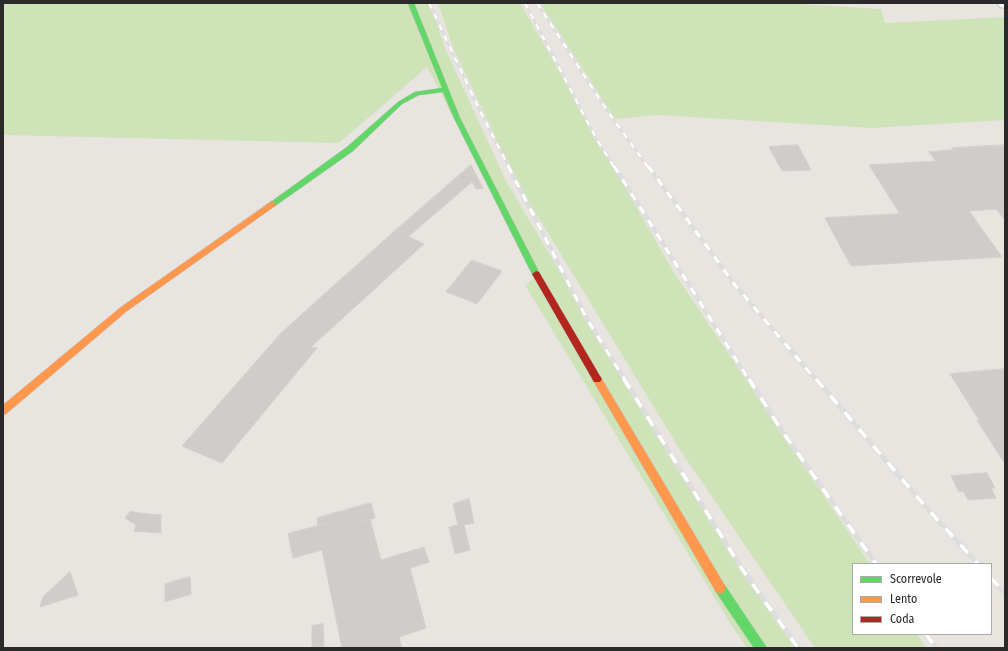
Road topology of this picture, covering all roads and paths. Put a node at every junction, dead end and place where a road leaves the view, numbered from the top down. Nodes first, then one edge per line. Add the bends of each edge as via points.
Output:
1 (411, 3) edge
2 (446, 90) junction
3 (3, 411) edge
4 (761, 648) edge

1 - 2 street
2 - 3 street via 417,93 400,103 350,149 124,309
2 - 4 street via 457,118 528,260 716,582

